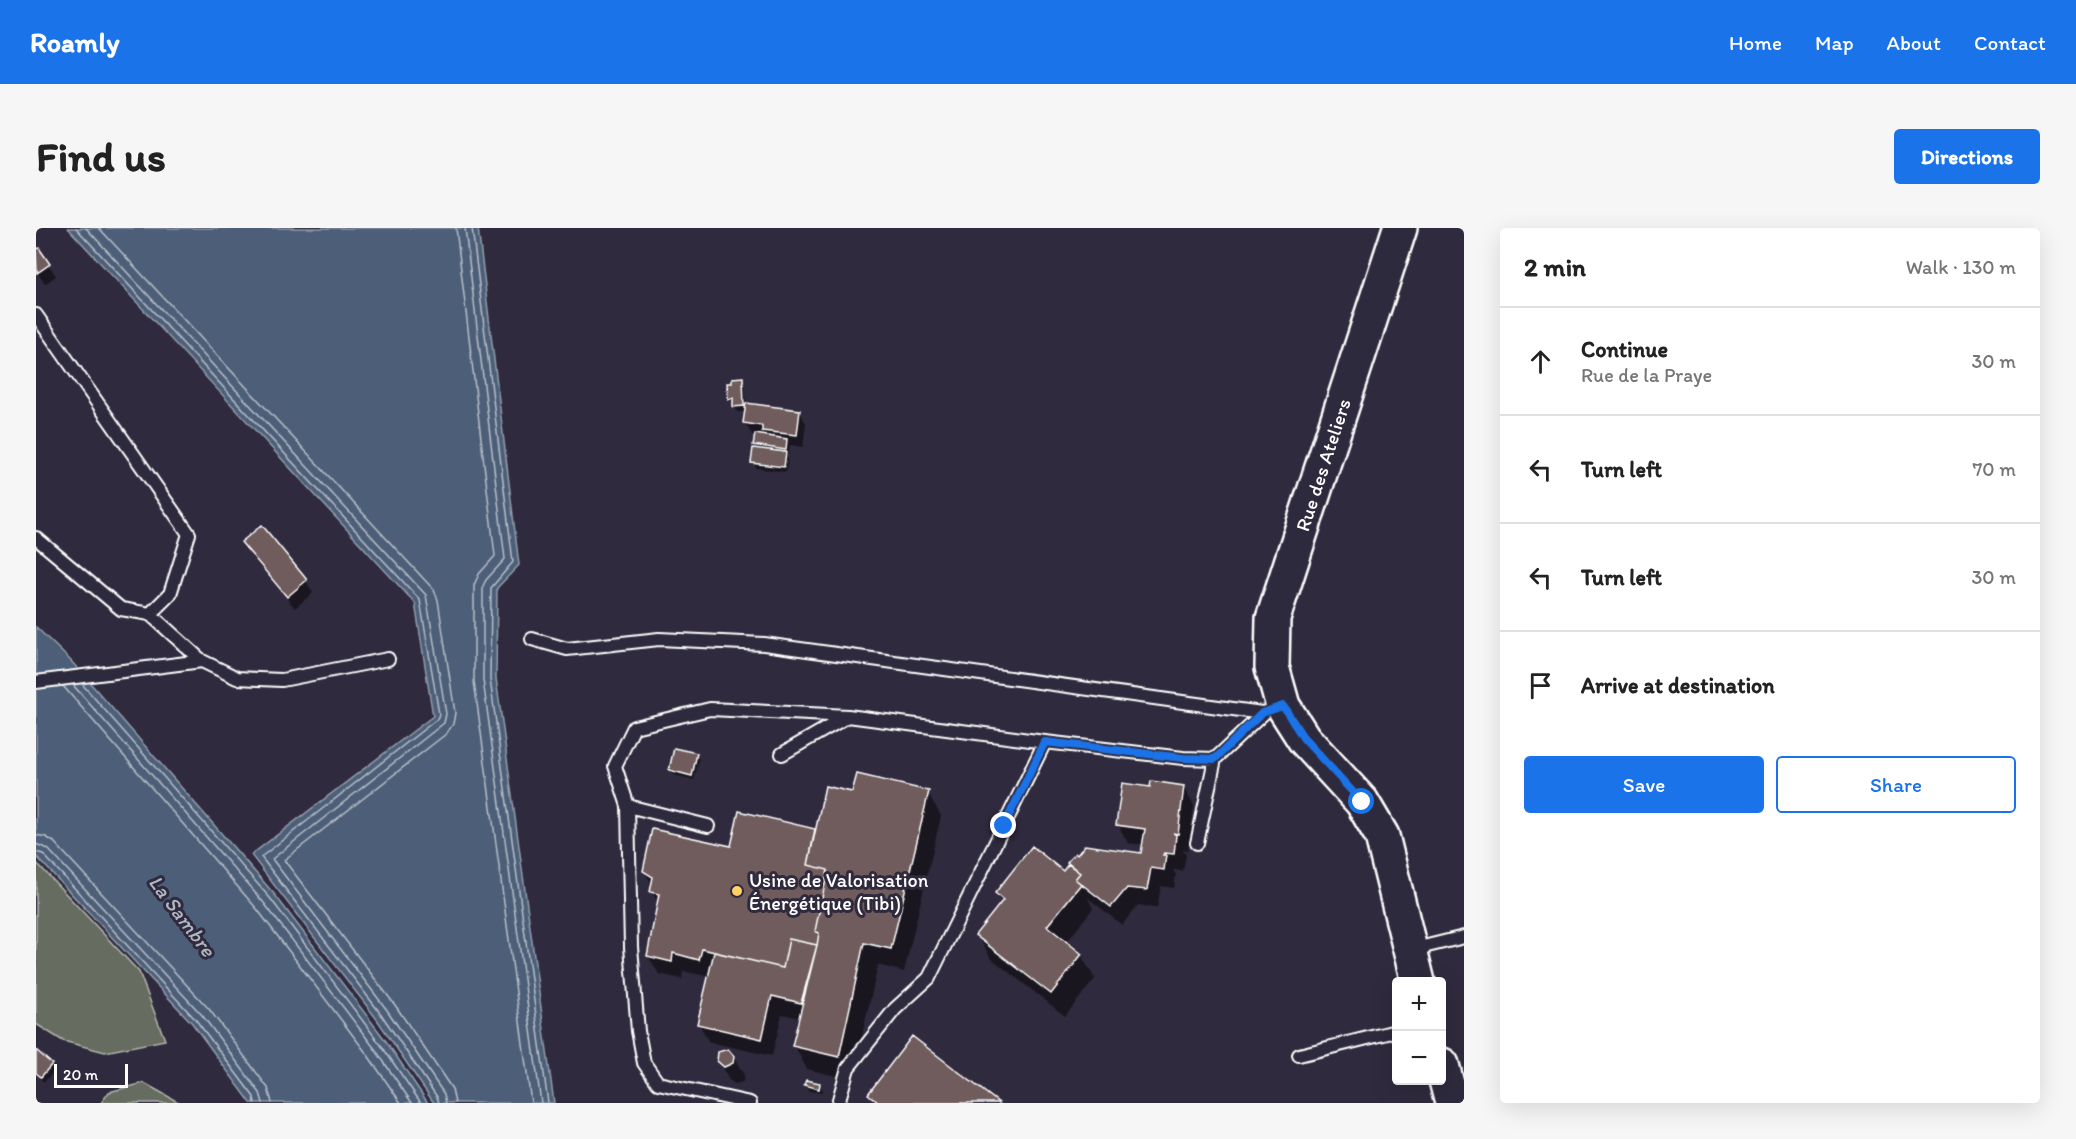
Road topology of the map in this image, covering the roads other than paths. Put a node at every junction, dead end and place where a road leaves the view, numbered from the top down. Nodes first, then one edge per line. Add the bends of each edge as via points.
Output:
1 (1400, 228) edge
2 (36, 315) edge
3 (36, 538) edge
4 (150, 614) junction
5 (532, 639) dead end
6 (388, 659) dead end
7 (202, 661) junction
8 (36, 682) edge
9 (1272, 709) junction
10 (848, 716) junction
11 (1045, 742) junction
12 (782, 754) dead end
13 (1215, 759) junction
14 (628, 806) junction
15 (708, 826) dead end
16 (1197, 843) dead end
17 (1464, 937) edge
18 (1410, 950) junction
19 (1417, 977) edge
20 (1392, 1032) edge
21 (1299, 1055) dead end
22 (1446, 1080) edge
23 (750, 1103) edge
24 (838, 1103) edge
25 (1452, 1103) edge

1 - 9 street, Rue des Ateliers via 1273,618
2 - 4 lane via 189,534 170,594
3 - 4 lane via 121,609
4 - 7 lane
5 - 9 lane via 567,650 659,639 764,644
6 - 7 lane via 282,680 237,678
7 - 8 lane
9 - 13 lane
9 - 18 street, Rue des Ateliers via 1362,802 1382,836
10 - 11 lane
10 - 12 lane
10 - 14 lane via 711,709 634,727 615,766
11 - 13 lane
11 - 24 lane via 929,978 895,1009 848,1068
13 - 16 lane
14 - 15 lane
14 - 23 lane via 631,947 644,1063 658,1083
17 - 18 lane
18 - 19 street, Rue des Ateliers
20 - 21 lane
22 - 25 street

